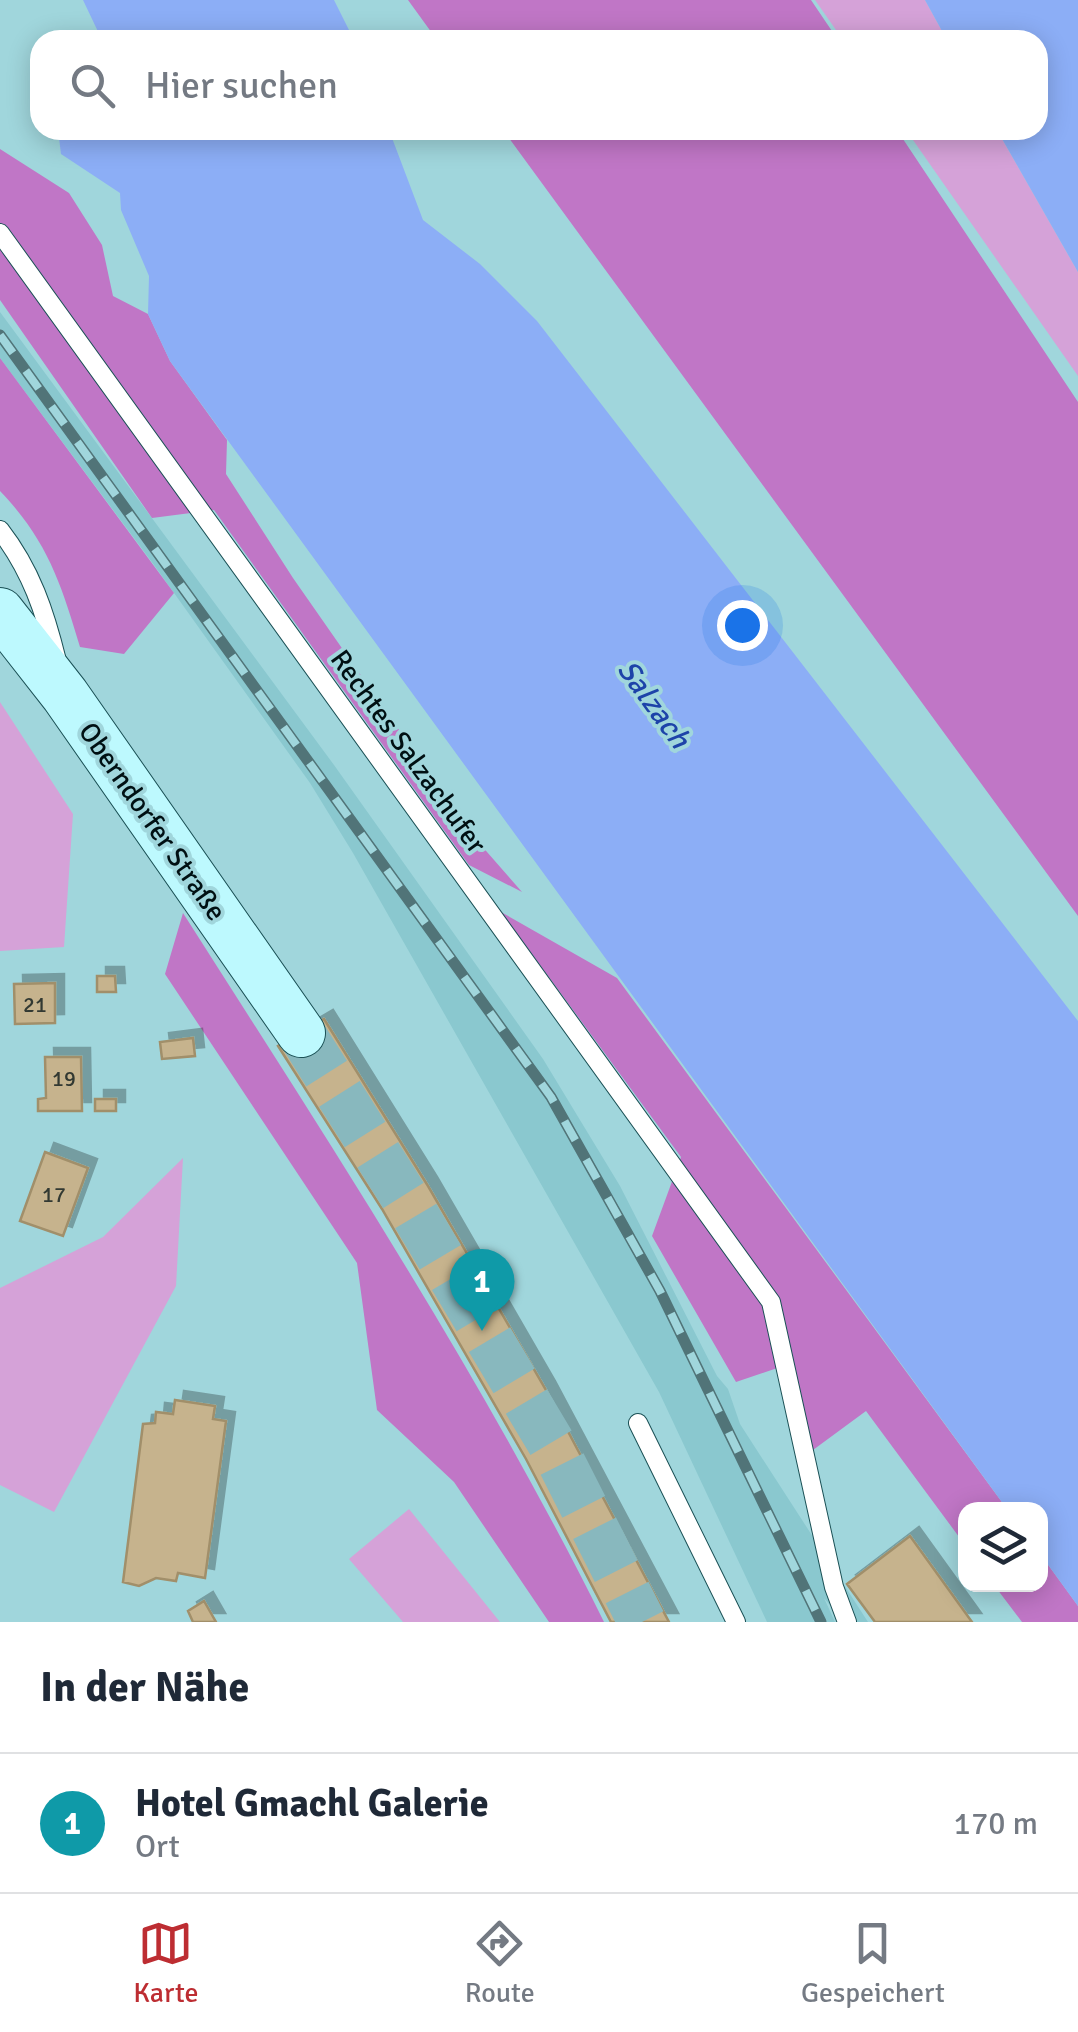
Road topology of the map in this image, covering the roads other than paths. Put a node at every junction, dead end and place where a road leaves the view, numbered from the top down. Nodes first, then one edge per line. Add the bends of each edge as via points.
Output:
1 (0, 233) edge
2 (0, 530) edge
3 (0, 612) edge
4 (66, 695) junction
5 (301, 1033) tunnel mouth
6 (638, 1423) dead end
7 (736, 1622) edge
8 (848, 1622) edge

1 - 8 lane, Rechtes Salzachufer via 771,1302 834,1588
2 - 4 lane via 44,605
3 - 4 main road, Oberndorfer Straße
4 - 5 main road, Oberndorfer Straße
6 - 7 lane

